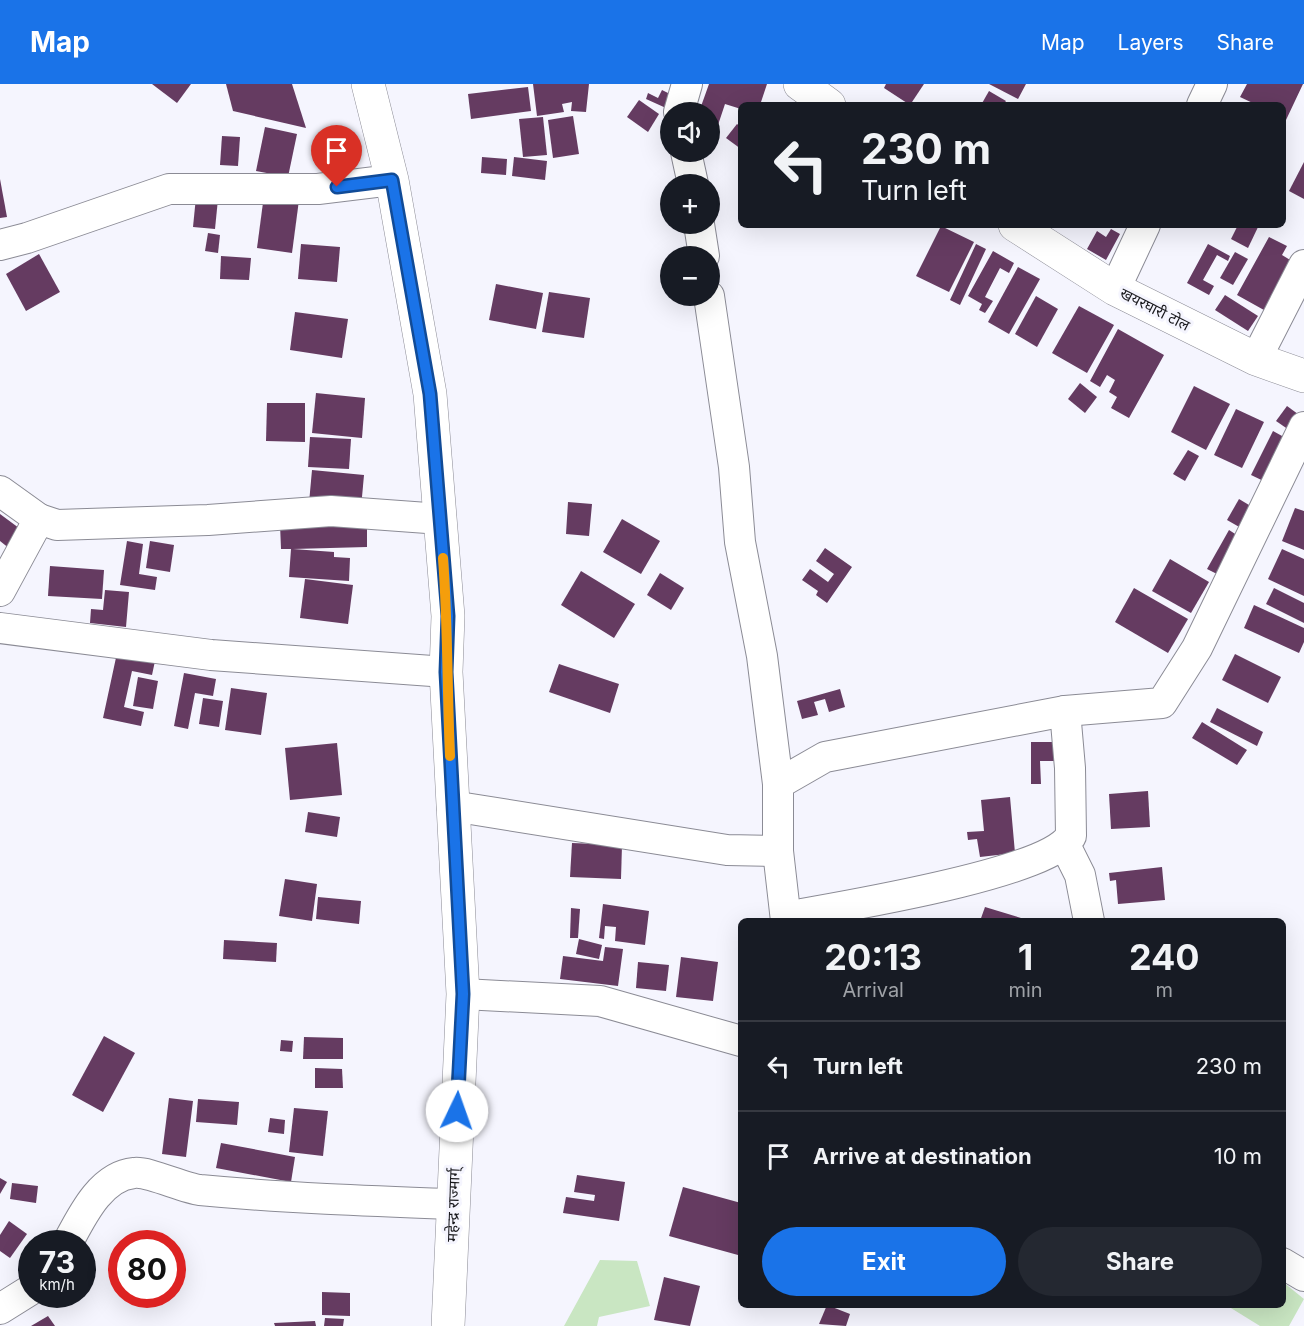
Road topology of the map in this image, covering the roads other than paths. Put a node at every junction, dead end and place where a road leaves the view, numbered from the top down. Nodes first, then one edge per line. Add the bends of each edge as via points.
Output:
1 (368, 84) edge
2 (687, 84) edge
3 (800, 84) edge
4 (1212, 84) edge
5 (682, 102) edge
6 (825, 102) edge
7 (1203, 102) edge
8 (392, 180) junction
9 (1020, 228) edge
10 (1144, 228) edge
11 (0, 245) edge
12 (1304, 265) edge
13 (1115, 289) junction
14 (711, 306) edge
15 (1256, 360) junction
16 (1304, 376) edge
17 (1304, 428) edge
18 (0, 491) edge
19 (39, 519) junction
20 (441, 519) junction
21 (0, 591) edge
22 (0, 628) edge
23 (446, 672) junction
24 (1065, 711) junction
25 (778, 784) junction
26 (452, 806) junction
27 (1065, 845) junction
28 (778, 851) junction
29 (786, 918) edge
30 (791, 918) edge
31 (1088, 918) edge
32 (463, 994) junction
33 (738, 1040) edge
34 (452, 1204) junction
35 (75, 1230) edge
36 (1286, 1265) edge
37 (1304, 1276) edge
38 (18, 1298) edge
39 (0, 1309) edge
40 (448, 1326) edge

1 - 8 main road, महेन्द्र राज्मार्ग्
2 - 5 street
3 - 6 main road
4 - 7 street
8 - 11 street via 318,189 169,189
8 - 20 main road, महेन्द्र राज्मार्ग् via 430,394
9 - 13 main road, खयरघारी टोल
10 - 13 street
12 - 15 street
13 - 15 main road, खयरघारी टोल
14 - 25 street via 734,466 740,542 762,656
15 - 16 main road, खयरघारी टोल
17 - 24 street via 1197,648 1162,703
18 - 19 street
19 - 20 street via 57,525 331,511
19 - 21 street
20 - 23 main road, महेन्द्र राज्मार्ग् via 448,616
22 - 23 street via 211,656
23 - 26 main road, महेन्द्र राज्मार्ग्
24 - 25 street via 825,757
24 - 27 street via 1071,836
25 - 28 street
26 - 28 street via 726,850
26 - 32 main road, महेन्द्र राज्मार्ग्
27 - 30 street via 1022,866
27 - 31 street via 1080,875
28 - 29 street
32 - 33 street via 600,1001
32 - 34 main road, महेन्द्र राज्मार्ग्
34 - 35 street via 270,1197 194,1189 134,1172 108,1184 86,1208
34 - 40 main road, महेन्द्र राज्मार्ग्
36 - 37 street
38 - 39 street

